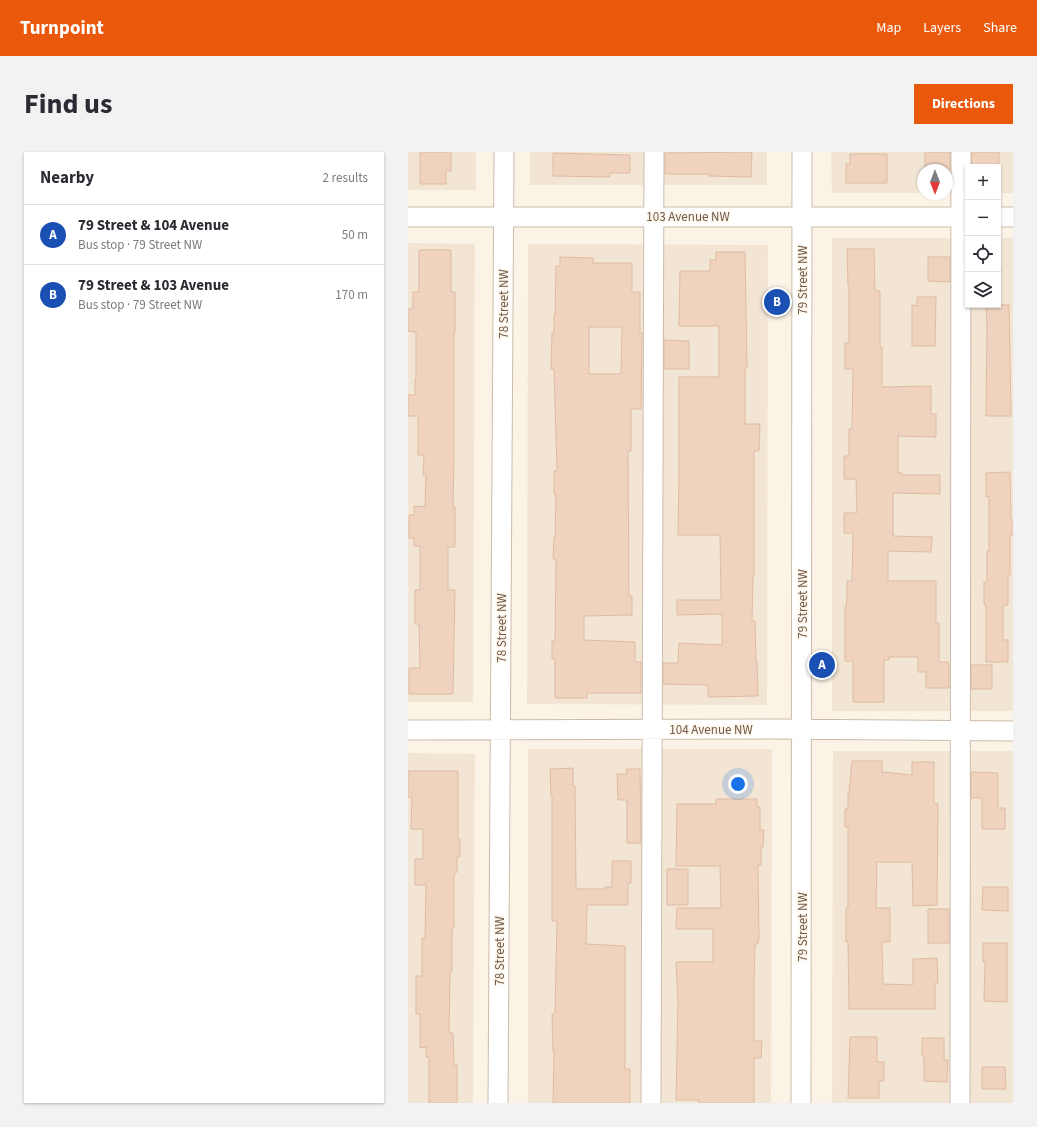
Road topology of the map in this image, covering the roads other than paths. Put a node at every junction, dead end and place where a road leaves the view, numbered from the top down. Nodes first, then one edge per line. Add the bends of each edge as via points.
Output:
1 (504, 152) edge
2 (654, 152) edge
3 (802, 152) edge
4 (961, 152) edge
5 (654, 216) junction
6 (802, 216) junction
7 (408, 217) edge
8 (503, 217) junction
9 (964, 217) edge
10 (1001, 217) edge
11 (1013, 217) edge
12 (652, 729) junction
13 (802, 729) junction
14 (408, 730) edge
15 (500, 730) junction
16 (961, 731) junction
17 (1013, 731) edge
18 (498, 1103) edge
19 (651, 1103) edge
20 (801, 1103) edge
21 (960, 1103) edge

1 - 8 street, 78 Street NW
2 - 5 street
3 - 6 street, 79 Street NW
4 - 9 street
5 - 6 street, 103 Avenue NW
5 - 8 street, 103 Avenue NW
5 - 12 street
6 - 9 street, 103 Avenue NW
6 - 13 street, 79 Street NW
7 - 8 street, 103 Avenue NW
8 - 15 street, 78 Street NW
9 - 16 street
10 - 11 street
12 - 13 street, 104 Avenue NW
12 - 15 street, 104 Avenue NW
12 - 19 street
13 - 16 street, 104 Avenue NW
13 - 20 street, 79 Street NW
14 - 15 street, 104 Avenue NW
15 - 18 street, 78 Street NW
16 - 17 street, 104 Avenue NW
16 - 21 street

